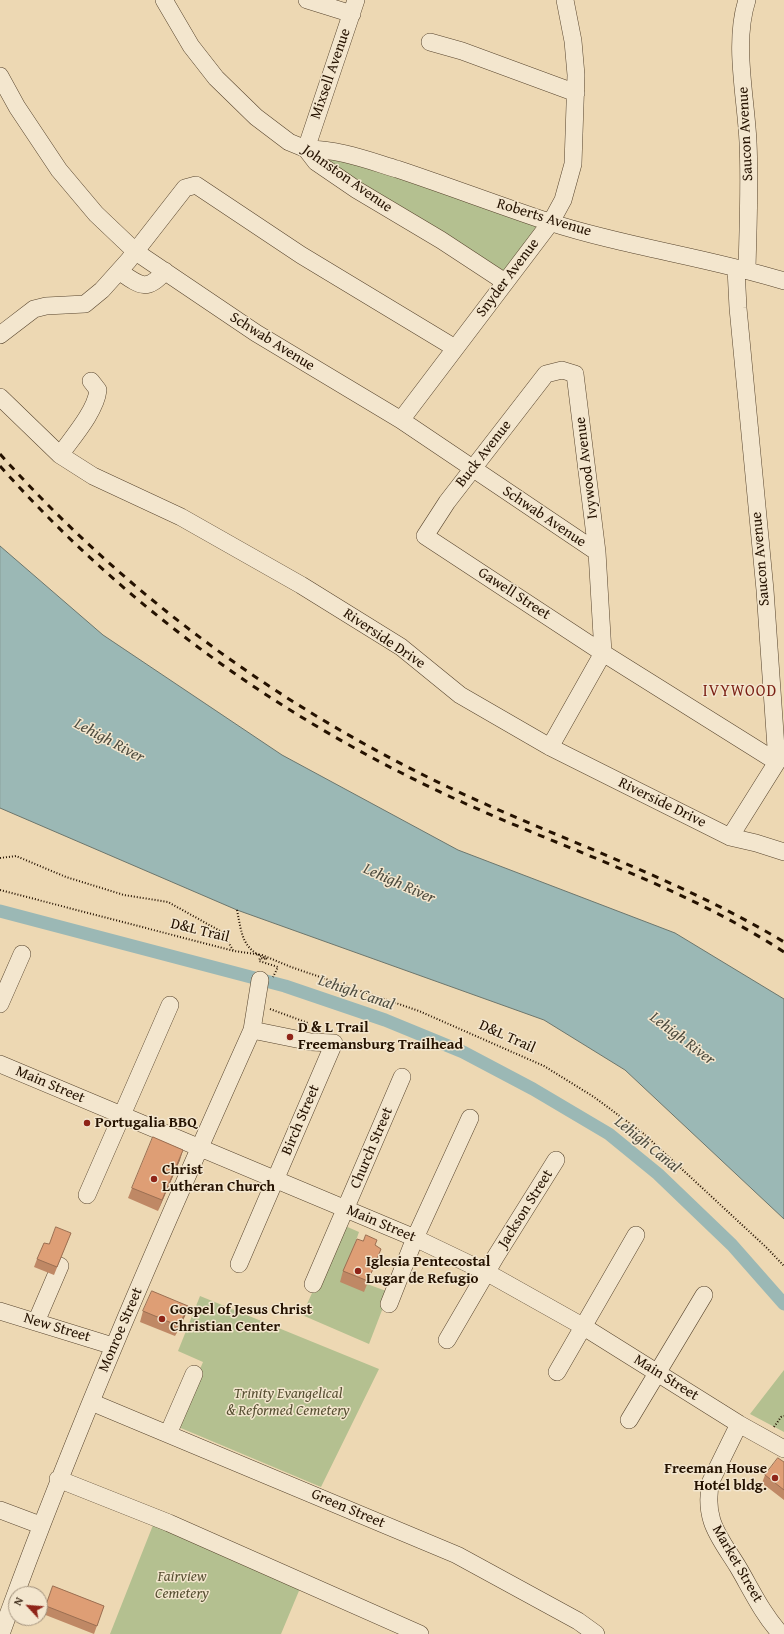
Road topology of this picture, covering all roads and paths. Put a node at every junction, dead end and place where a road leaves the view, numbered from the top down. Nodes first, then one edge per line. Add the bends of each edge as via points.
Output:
1 (164, 0) edge
2 (307, 0) edge
3 (565, 0) edge
4 (747, 0) edge
5 (354, 7) edge
6 (430, 42) dead end
7 (0, 76) edge
8 (576, 93) junction
9 (306, 149) junction
10 (551, 222) junction
11 (136, 252) junction
12 (742, 269) junction
13 (119, 271) junction
14 (165, 271) junction
15 (784, 281) edge
16 (505, 282) junction
17 (0, 335) edge
18 (455, 348) junction
19 (546, 374) joint
20 (92, 381) dead end
21 (0, 397) edge
22 (402, 420) junction
23 (60, 455) junction
24 (473, 470) junction
25 (425, 536) joint
26 (597, 552) junction
27 (603, 653) junction
28 (550, 747) junction
29 (776, 762) junction
30 (730, 837) junction
31 (784, 852) edge
32 (0, 858) edge
33 (0, 890) edge
34 (237, 910) dead end
35 (234, 951) junction
36 (253, 953) junction
37 (22, 954) dead end
38 (278, 967) dead end
39 (260, 980) dead end
40 (0, 1004) edge
41 (170, 1005) dead end
42 (268, 1008) dead end
43 (252, 1030) junction
44 (301, 1040) junction
45 (0, 1064) edge
46 (402, 1077) dead end
47 (122, 1115) junction
48 (470, 1118) dead end
49 (200, 1147) junction
50 (556, 1160) dead end
51 (275, 1179) junction
52 (87, 1195) dead end
53 (346, 1210) junction
54 (636, 1235) dead end
55 (415, 1238) junction
56 (239, 1264) dead end
57 (60, 1266) edge
58 (784, 1266) edge
59 (486, 1272) junction
60 (313, 1284) dead end
61 (704, 1295) dead end
62 (389, 1304) dead end
63 (0, 1311) edge
64 (36, 1322) junction
65 (584, 1327) junction
66 (447, 1340) dead end
67 (113, 1346) junction
68 (557, 1372) dead end
69 (657, 1372) junction
70 (194, 1374) dead end
71 (91, 1402) junction
72 (630, 1420) dead end
73 (739, 1424) junction
74 (168, 1434) junction
75 (784, 1450) edge
76 (58, 1479) junction
77 (0, 1510) edge
78 (40, 1525) junction
79 (1, 1634) edge
80 (420, 1634) edge
81 (596, 1634) edge
82 (782, 1634) edge

1 - 9 street, Johnston Avenue via 191,46 234,97 289,142
2 - 5 street
3 - 8 street, Snyder Avenue via 573,41
4 - 12 street, Saucon Avenue via 741,33 749,188
5 - 9 street, Mixsell Avenue
6 - 8 street via 462,51
7 - 11 street, Schwab Avenue via 17,107 59,170 96,214
8 - 10 street, Snyder Avenue via 573,164 563,200
9 - 10 street, Roberts Avenue via 324,149 362,158
9 - 16 street, Johnston Avenue via 316,162 357,190
10 - 12 street, Roberts Avenue
10 - 16 street, Snyder Avenue
11 - 13 street
11 - 14 street, Schwab Avenue
11 - 18 street via 185,188 196,185 301,255
12 - 15 street, Roberts Avenue
12 - 29 street, Saucon Avenue via 738,308 765,590
13 - 14 street via 142,286 150,285
13 - 17 street via 102,290 84,304 34,309
14 - 22 street, Schwab Avenue via 256,333
16 - 18 street, Snyder Avenue
18 - 22 street, Snyder Avenue
19 - 24 street, Buck Avenue
19 - 26 street, Ivywood Avenue via 562,370 575,374
20 - 23 street via 98,390 98,396 85,421
21 - 23 street, Riverside Drive
22 - 24 street, Schwab Avenue
23 - 28 street, Riverside Drive via 93,476 181,517 300,585 401,647 460,695
24 - 25 street, Buck Avenue via 447,502
24 - 26 street, Schwab Avenue
25 - 27 street, Gawell Street
26 - 27 street, Ivywood Avenue
27 - 28 street
27 - 29 street, Gawell Street
28 - 30 street, Riverside Drive
29 - 30 street
30 - 31 street, Riverside Drive
32 - 35 path via 16,856 66,877 124,895 168,902 222,932
33 - 35 path, D&L Trail
34 - 36 path via 243,937
35 - 36 path, D&L Trail
36 - 38 path via 267,959 260,958 258,961
36 - 58 path, D&L Trail via 419,1011 523,1055 567,1080 644,1134 768,1248
37 - 40 street
39 - 43 street, Monroe Street
41 - 47 street
42 - 44 path via 308,1023
43 - 44 street
43 - 49 street, Monroe Street
44 - 51 street, Birch Street via 334,1043
45 - 47 street, Main Street
46 - 53 street, Church Street
47 - 49 street, Main Street
47 - 52 street
48 - 55 street
49 - 51 street, Main Street
49 - 67 street, Monroe Street
50 - 59 street, Jackson Street
51 - 53 street, Main Street
51 - 56 street, Birch Street
53 - 55 street, Main Street
53 - 60 street, Church Street
54 - 65 street
55 - 59 street, Main Street
55 - 62 street
57 - 64 street
59 - 65 street, Main Street
59 - 66 street, Jackson Street
61 - 69 street
63 - 64 street, New Street
64 - 67 street, New Street
65 - 68 street
65 - 69 street, Main Street
67 - 71 street, Monroe Street
69 - 72 street
69 - 73 street, Main Street
70 - 74 street
71 - 74 street, Green Street
71 - 76 street, Monroe Street
73 - 75 street, Main Street
73 - 82 street, Market Street via 711,1481 710,1511 724,1544 765,1613
74 - 81 street, Green Street via 463,1557 578,1621
76 - 78 street, Monroe Street
76 - 80 street via 169,1523
77 - 78 street
78 - 79 street, Monroe Street

